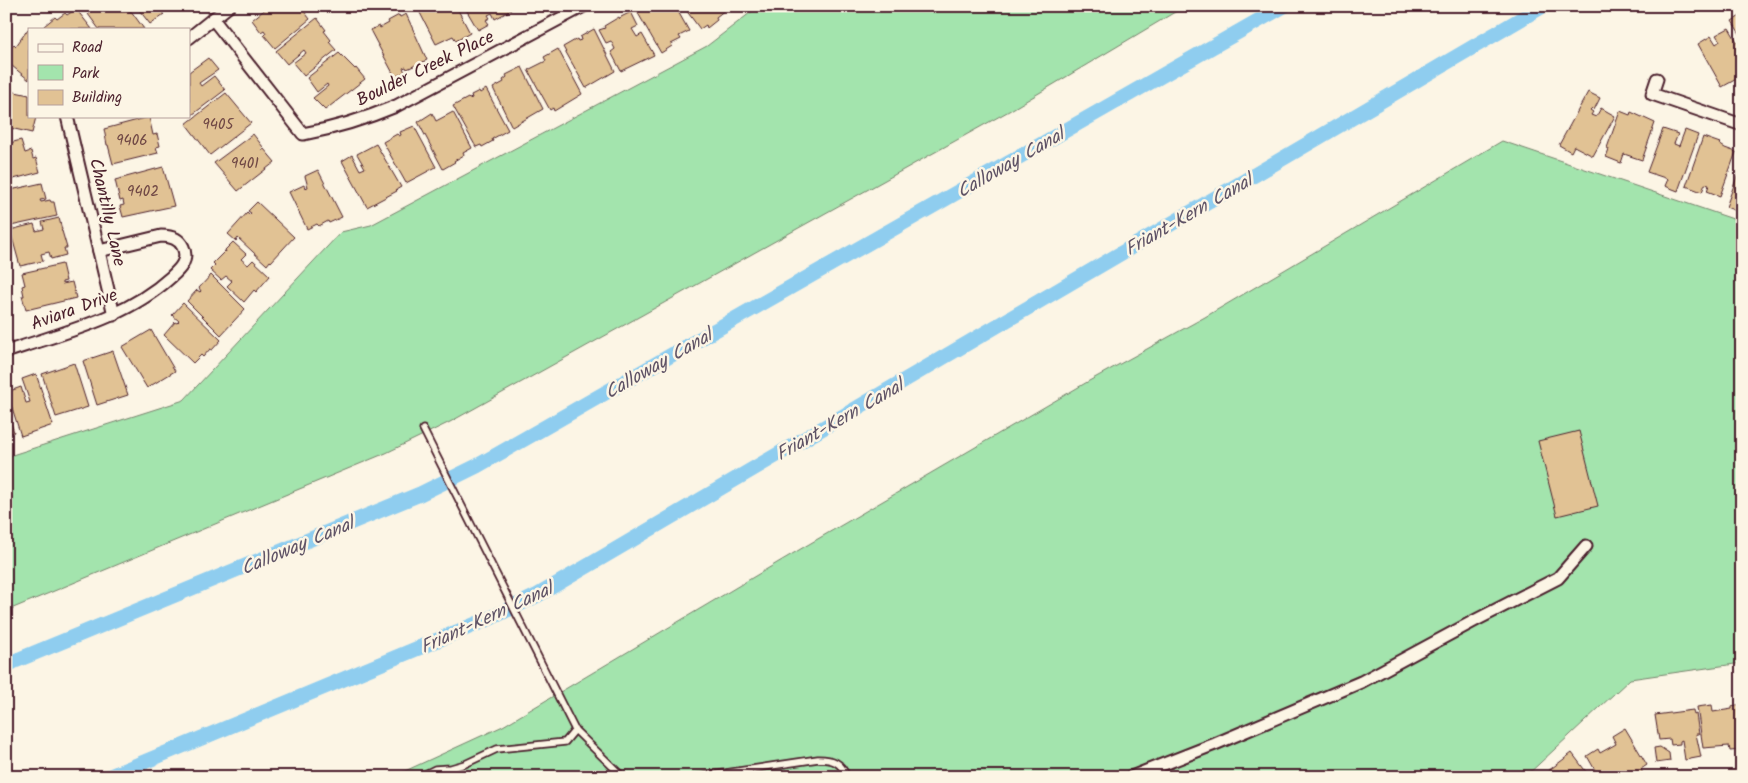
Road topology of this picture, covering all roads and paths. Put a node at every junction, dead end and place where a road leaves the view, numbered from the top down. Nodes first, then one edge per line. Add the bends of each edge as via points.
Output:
1 (229, 6) edge
2 (584, 6) edge
3 (213, 19) junction
4 (190, 37) edge
5 (1657, 79) dead end
6 (67, 118) edge
7 (1742, 125) edge
8 (99, 251) junction
9 (114, 315) junction
10 (6, 352) edge
11 (423, 429) dead end
12 (1586, 546) dead end
13 (575, 730) junction
14 (710, 776) edge
15 (419, 777) edge
16 (623, 777) edge
17 (698, 777) edge
18 (847, 777) edge
19 (1131, 777) edge

1 - 3 street
2 - 3 street, Boulder Creek Place via 396,106 358,122 303,134
3 - 4 street
5 - 7 street via 1652,94
6 - 8 street, Chantilly Lane
8 - 9 street, Chantilly Lane
8 - 9 street, Aviara Drive via 170,236 178,240 185,255 183,264 159,288
9 - 10 street, Aviara Drive
11 - 13 lane
12 - 19 street via 1558,578 1361,682
13 - 15 lane via 565,742 497,749 465,764 435,769
13 - 16 lane
14 - 17 lane
14 - 18 lane via 818,759 833,760 844,767

